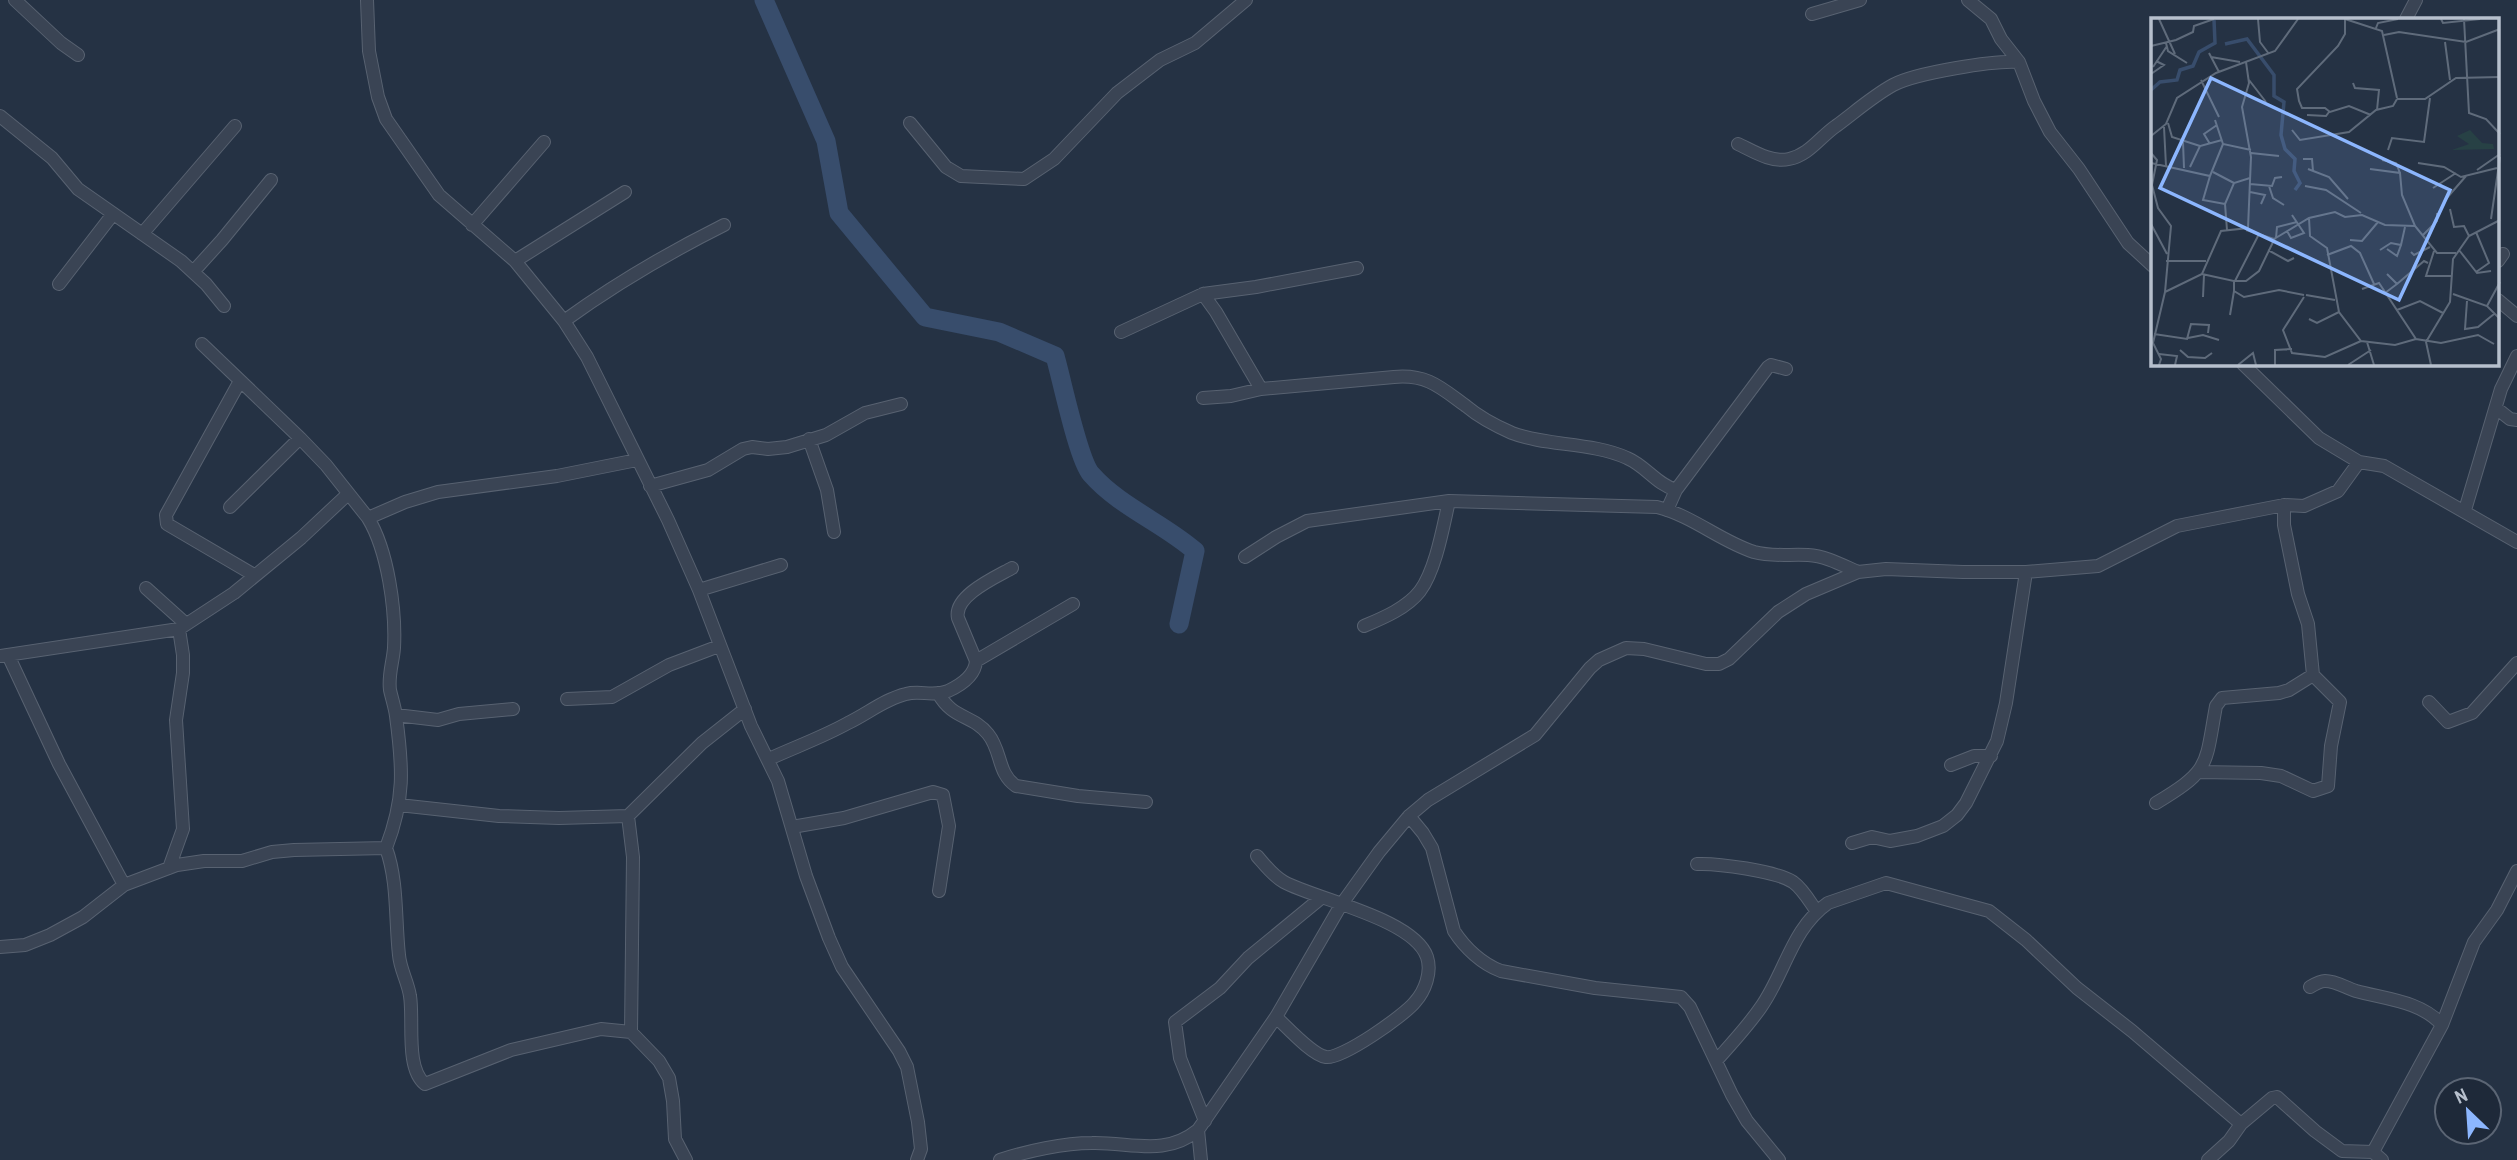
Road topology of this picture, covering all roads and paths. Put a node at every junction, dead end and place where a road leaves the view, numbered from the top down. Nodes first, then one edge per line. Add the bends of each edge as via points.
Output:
1 (15, 0) edge
2 (367, 0) edge
3 (1246, 0) edge
4 (1860, 0) edge
5 (1968, 0) edge
6 (2416, 0) edge
7 (1812, 14) dead end
8 (2407, 18) edge
9 (78, 55) dead end
10 (2020, 62) junction
11 (0, 116) edge
12 (910, 123) dead end
13 (236, 127) dead end
14 (544, 142) dead end
15 (1738, 144) dead end
16 (271, 180) dead end
17 (625, 192) dead end
18 (113, 214) junction
19 (472, 225) junction
20 (724, 225) dead end
21 (142, 234) junction
22 (515, 261) junction
23 (2151, 264) edge
24 (1357, 268) dead end
25 (193, 272) junction
26 (59, 284) dead end
27 (1203, 294) junction
28 (2500, 302) edge
29 (224, 306) dead end
30 (2517, 316) edge
31 (565, 321) junction
32 (1121, 332) dead end
33 (202, 344) dead end
34 (2517, 356) edge
35 (2245, 366) edge
36 (1786, 369) dead end
37 (240, 381) junction
38 (1261, 389) junction
39 (1203, 398) dead end
40 (901, 404) dead end
41 (2496, 408) junction
42 (2517, 421) edge
43 (300, 438) junction
44 (809, 439) junction
45 (637, 460) junction
46 (2359, 462) junction
47 (650, 486) junction
48 (1676, 490) junction
49 (348, 494) junction
50 (1449, 501) junction
51 (2284, 505) junction
52 (230, 507) dead end
53 (1667, 510) junction
54 (2465, 510) junction
55 (368, 518) junction
56 (834, 532) dead end
57 (2517, 542) edge
58 (1245, 557) dead end
59 (781, 565) dead end
60 (1012, 568) dead end
61 (1858, 572) junction
62 (2026, 572) junction
63 (254, 575) junction
64 (146, 588) dead end
65 (699, 590) junction
66 (1073, 604) dead end
67 (182, 626) junction
68 (1364, 626) dead end
69 (719, 646) junction
70 (4, 656) edge
71 (975, 661) junction
72 (2517, 663) edge
73 (2313, 675) junction
74 (938, 693) junction
75 (567, 699) dead end
76 (2429, 702) dead end
77 (513, 709) dead end
78 (745, 709) junction
79 (396, 715) junction
80 (1991, 756) junction
81 (769, 759) junction
82 (1951, 765) dead end
83 (2199, 772) junction
84 (1146, 802) dead end
85 (2155, 803) dead end
86 (399, 805) junction
87 (628, 816) junction
88 (1409, 816) junction
89 (792, 827) junction
90 (1852, 843) dead end
91 (386, 848) junction
92 (1257, 856) dead end
93 (1697, 864) dead end
94 (169, 868) junction
95 (2517, 871) edge
96 (124, 885) junction
97 (939, 891) dead end
98 (1321, 898) junction
99 (1341, 905) junction
100 (1817, 912) junction
101 (0, 947) edge
102 (2310, 987) dead end
103 (1276, 1017) junction
104 (2442, 1025) junction
105 (631, 1032) junction
106 (1716, 1061) junction
107 (2241, 1124) junction
108 (1201, 1126) junction
109 (1042, 1156) edge
110 (2377, 1156) edge
111 (686, 1160) edge
112 (917, 1160) edge
113 (1000, 1160) edge
114 (1201, 1160) edge
115 (1779, 1160) edge
116 (2208, 1160) edge

1 - 9 street
2 - 19 street via 369,51 386,119 439,195
3 - 12 street via 1195,43 1160,60 1117,93 1054,159 1024,179 961,176 946,167
4 - 7 street
5 - 10 street via 1991,19
6 - 8 street
10 - 15 street via 2001,61 1894,84 1803,155 1785,160 1764,157
10 - 23 street via 2050,132 2127,243
11 - 18 street via 52,158 78,189
13 - 21 street
14 - 19 street
16 - 25 street
17 - 22 street
18 - 21 street
18 - 26 street
19 - 22 street
20 - 31 street via 678,248
21 - 25 street
22 - 31 street
24 - 27 street
25 - 29 street
27 - 32 street
27 - 38 street
28 - 30 street
31 - 45 street
33 - 37 street
34 - 41 street
35 - 46 street via 2319,438
36 - 48 street via 1768,367
37 - 43 street
37 - 63 street via 166,515 167,524
38 - 39 street
38 - 48 street via 1407,376 1423,379 1515,434 1627,458 1665,487
40 - 44 street via 865,413 826,435
41 - 42 street
41 - 54 street
43 - 49 street
43 - 52 street
44 - 47 street via 768,449 743,449 708,470
44 - 56 street via 827,490
45 - 47 street
45 - 55 street via 439,492
46 - 51 street via 2338,491 2304,506
46 - 54 street via 2384,466
47 - 65 street
48 - 53 street
49 - 55 street
49 - 63 street
50 - 53 street
50 - 58 street via 1307,521
50 - 68 street via 1422,589 1403,606
51 - 62 street via 2177,526 2098,566
51 - 73 street via 2298,594 2308,624
53 - 61 street via 1753,551 1771,556 1809,555
54 - 57 street
55 - 79 street via 388,570 394,649 390,689
59 - 65 street
60 - 71 street via 959,604 958,618
61 - 62 street
61 - 88 street via 1806,594 1778,612 1718,664 1626,648 1599,660 1535,735
62 - 80 street via 2006,703
63 - 67 street
64 - 67 street
65 - 69 street
66 - 71 street
67 - 70 street
67 - 94 street via 183,673 176,720 183,829
69 - 75 street via 669,665 612,696
69 - 78 street
70 - 96 street
71 - 74 street via 970,675
72 - 76 street via 2465,717 2448,722
73 - 83 street via 2279,693 2222,698
73 - 83 street via 2340,702 2328,786 2313,792 2281,776
74 - 81 street via 893,698
74 - 84 street via 954,713 978,723 990,736 1002,771 1016,786
77 - 79 street via 459,713 438,720
78 - 81 street
78 - 87 street via 702,743
79 - 86 street via 403,783
80 - 82 street via 1974,756
80 - 90 street via 1966,803 1943,826 1897,841 1872,837
81 - 89 street
83 - 85 street
86 - 87 street via 499,816
86 - 91 street
87 - 105 street via 633,858
88 - 99 street
88 - 106 street via 1432,848 1454,931 1461,943 1489,966 1595,988 1681,997
89 - 97 street via 844,818 933,792 943,795 949,817
89 - 112 street via 842,967 906,1067 918,1122 921,1149
91 - 94 street via 272,852 242,861 204,861
91 - 105 street via 393,874 399,957 410,995 418,1079 425,1084 511,1050 601,1030
92 - 98 street via 1282,881
93 - 100 street via 1720,864 1784,878 1800,889
94 - 96 street
95 - 104 street via 2497,911 2474,942
96 - 101 street via 83,917 50,935 25,945
98 - 99 street
98 - 108 street via 1175,1022 1180,1058
99 - 103 street
99 - 103 street via 1390,923 1420,946 1428,964 1421,994 1409,1009 1333,1057 1318,1055
100 - 106 street via 1793,943 1762,1006
100 - 107 street via 1828,903 1886,883 1989,911
102 - 104 street via 2326,981 2409,1004
103 - 108 street
104 - 110 street
105 - 111 street via 669,1078 675,1139
106 - 115 street via 1747,1121
107 - 110 street via 2277,1097 2342,1151
107 - 116 street
108 - 109 street via 1184,1141 1171,1145 1068,1145
108 - 114 street
109 - 113 street via 1017,1154

